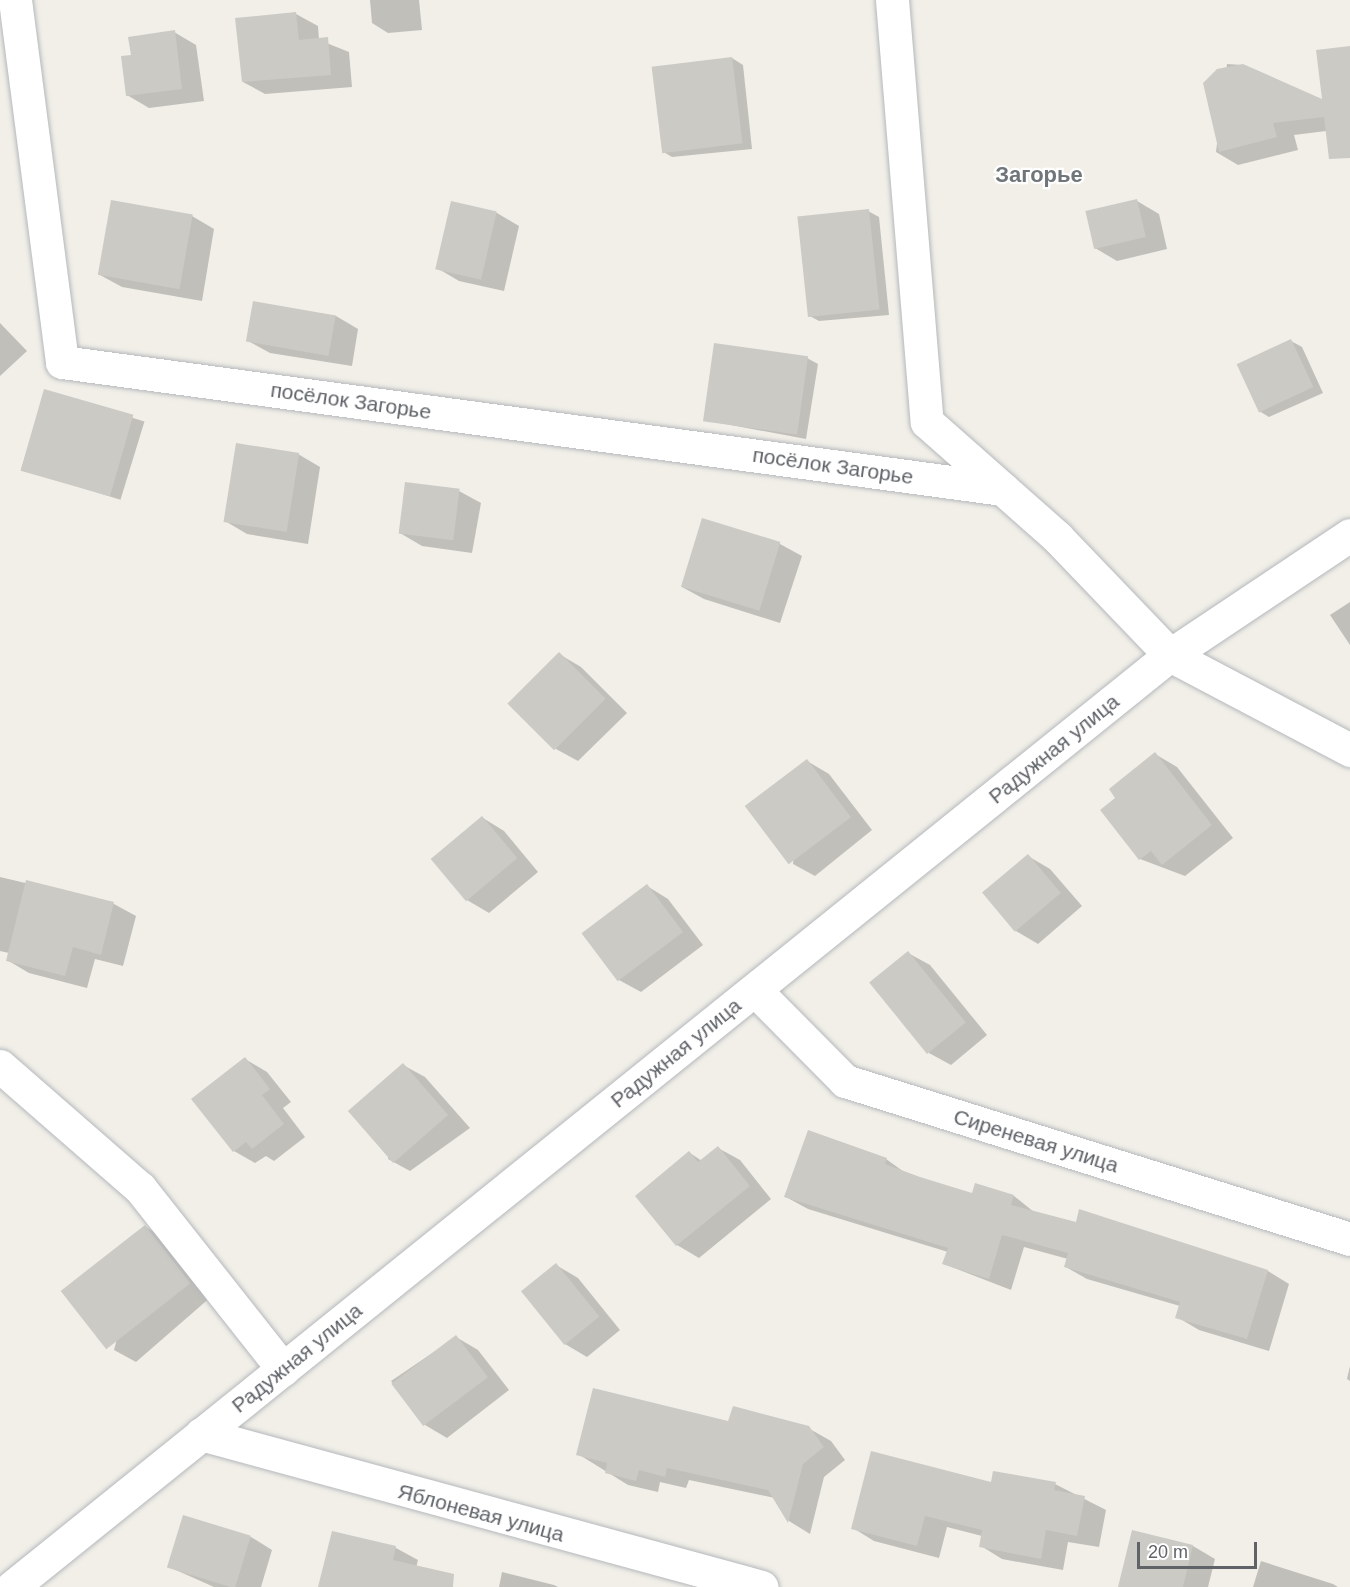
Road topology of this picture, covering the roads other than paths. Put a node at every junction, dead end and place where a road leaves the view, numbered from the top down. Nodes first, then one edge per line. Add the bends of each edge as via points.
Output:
1 (15, 0) edge
2 (892, 0) edge
3 (1002, 489) junction
4 (1350, 535) edge
5 (1170, 655) junction
6 (1350, 750) edge
7 (755, 990) junction
8 (0, 1066) edge
9 (1350, 1239) edge
10 (283, 1369) junction
11 (201, 1434) junction
12 (12, 1587) edge
13 (762, 1587) edge

1 - 3 street, посёлок Загорье via 62,362
2 - 3 street via 927,422
3 - 5 street
4 - 5 street, Радужная улица
5 - 6 street
5 - 7 street, Радужная улица
7 - 9 street, Сиреневая улица via 845,1081
7 - 10 street, Радужная улица
8 - 10 street via 140,1188
10 - 11 street, Радужная улица
11 - 12 street, Радужная улица
11 - 13 street, Яблоневая улица via 438,1503

